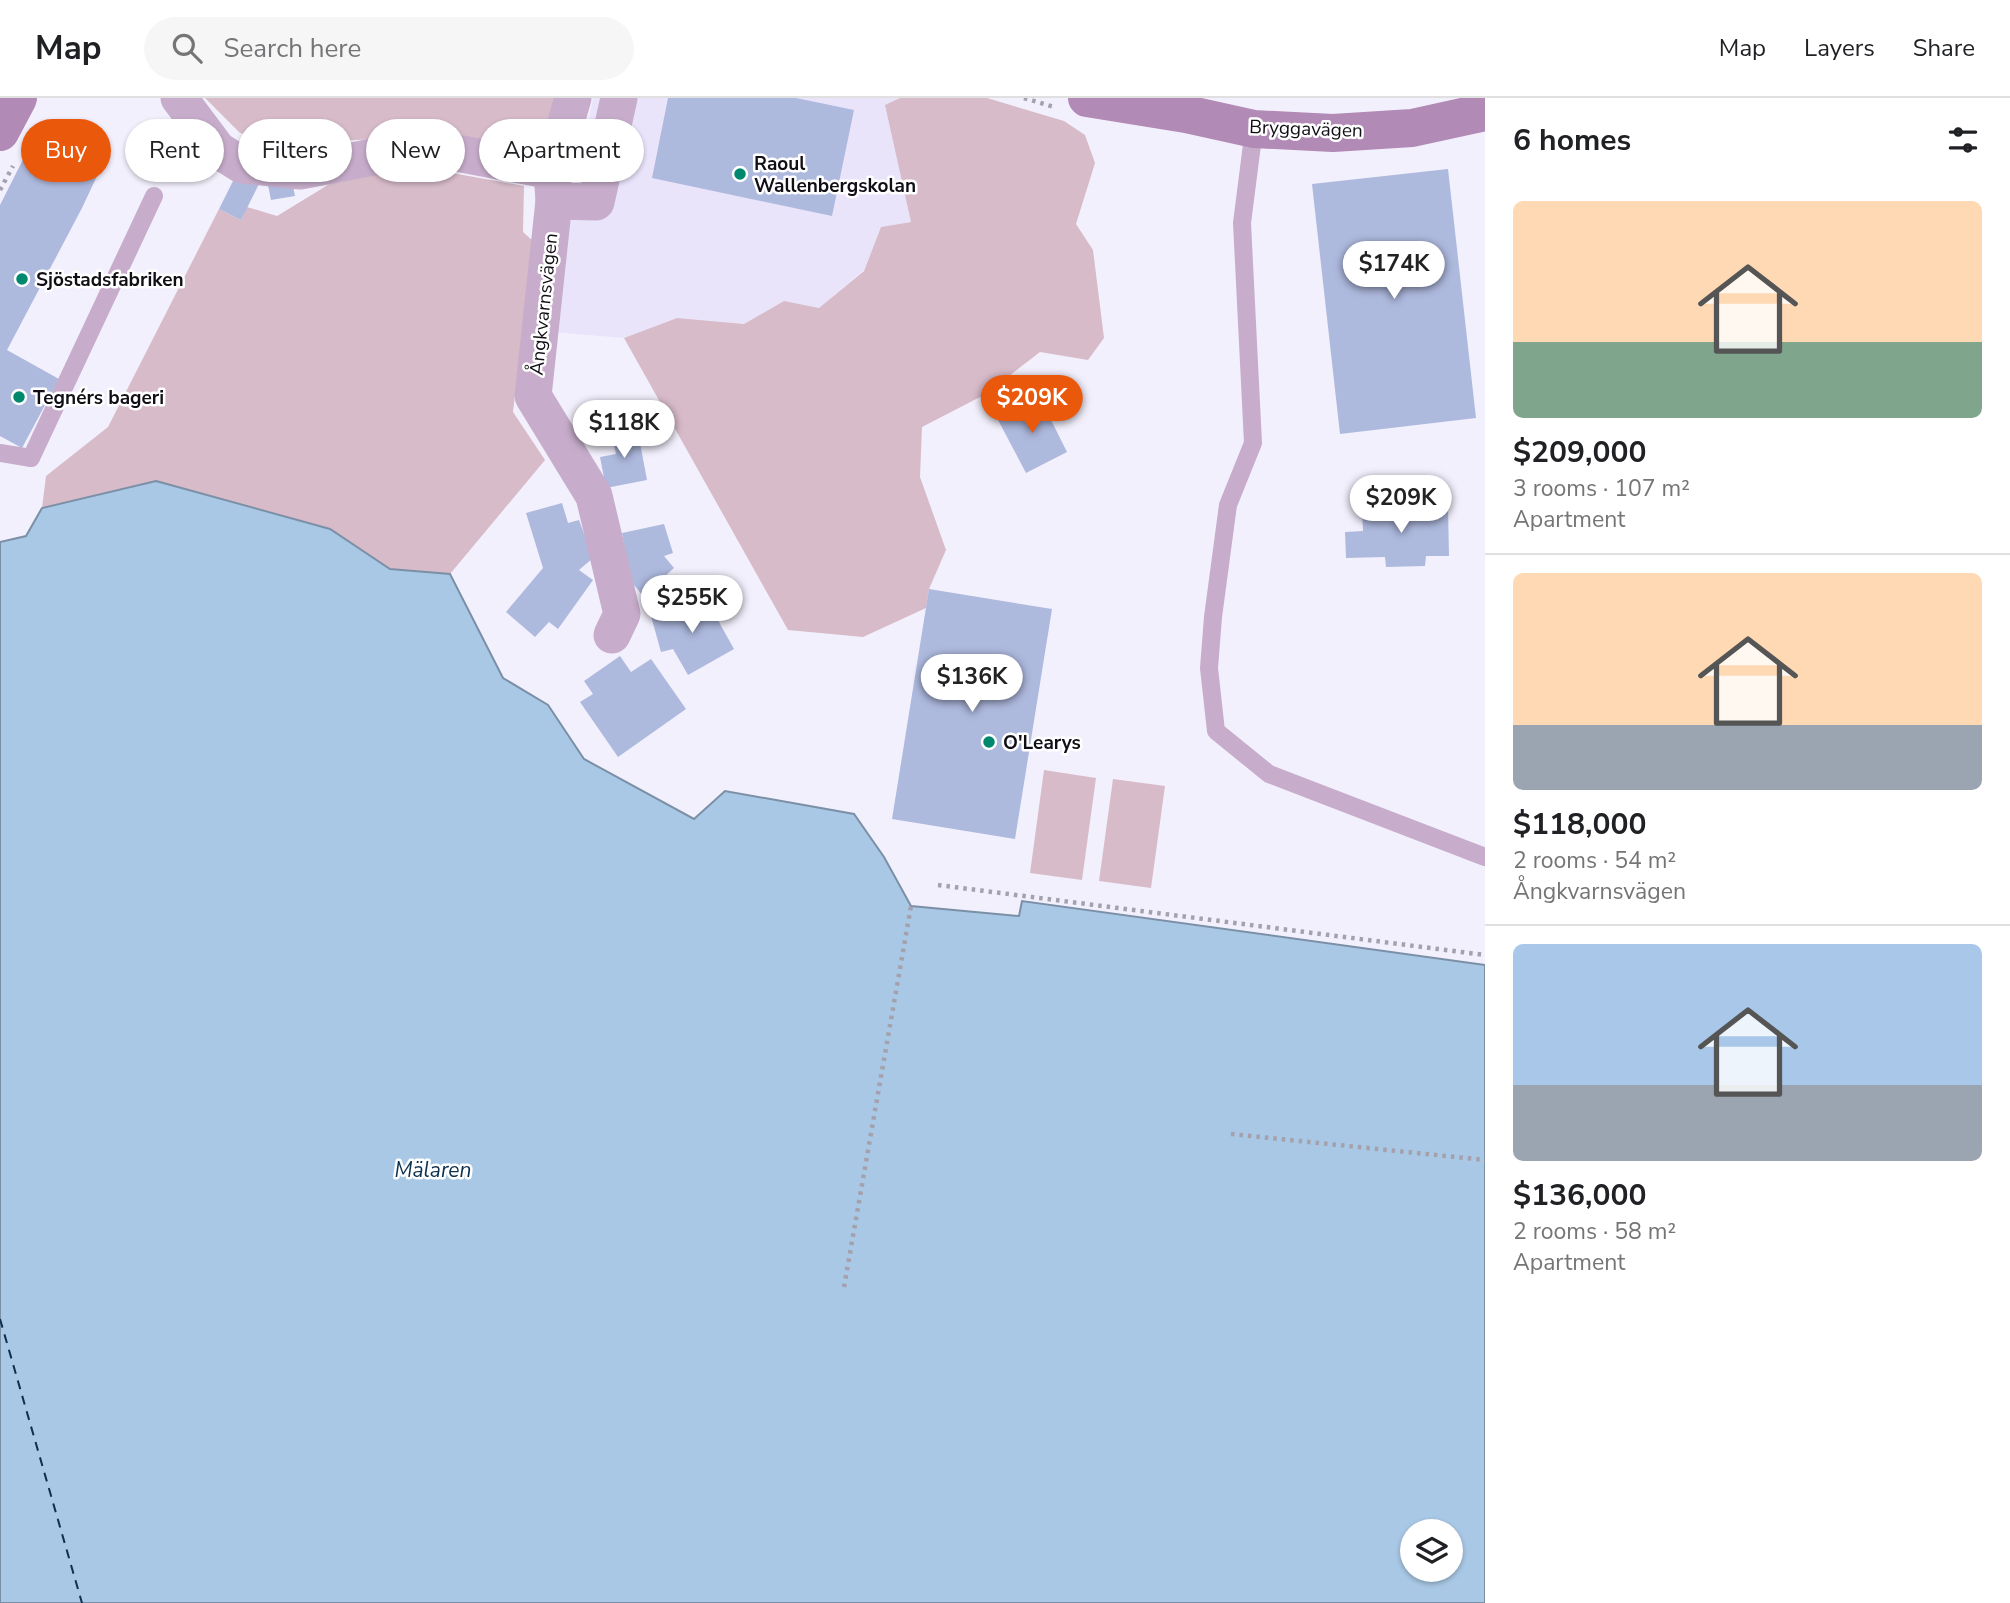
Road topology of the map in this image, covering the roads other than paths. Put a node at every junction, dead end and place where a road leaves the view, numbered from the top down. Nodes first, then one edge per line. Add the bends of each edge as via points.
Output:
1 (18, 98) edge
2 (179, 98) edge
3 (573, 98) edge
4 (618, 98) edge
5 (1087, 98) edge
6 (1485, 112) edge
7 (1254, 129) junction
8 (0, 132) edge
9 (553, 186) junction
10 (154, 196) dead end
11 (0, 453) edge
12 (612, 635) dead end
13 (1485, 858) edge

1 - 8 main road
2 - 9 street via 218,150 242,165 300,171 425,147 508,164
3 - 9 street, Ångkvarnsvägen
4 - 9 street via 596,202
5 - 7 main road, Bryggavägen
6 - 7 main road, Bryggavägen via 1412,128 1334,133
7 - 13 lane via 1242,223 1253,443 1228,505 1213,617 1209,668 1216,731 1269,774
9 - 12 street, Ångkvarnsvägen via 533,396 594,496 622,614
10 - 11 lane via 31,458

